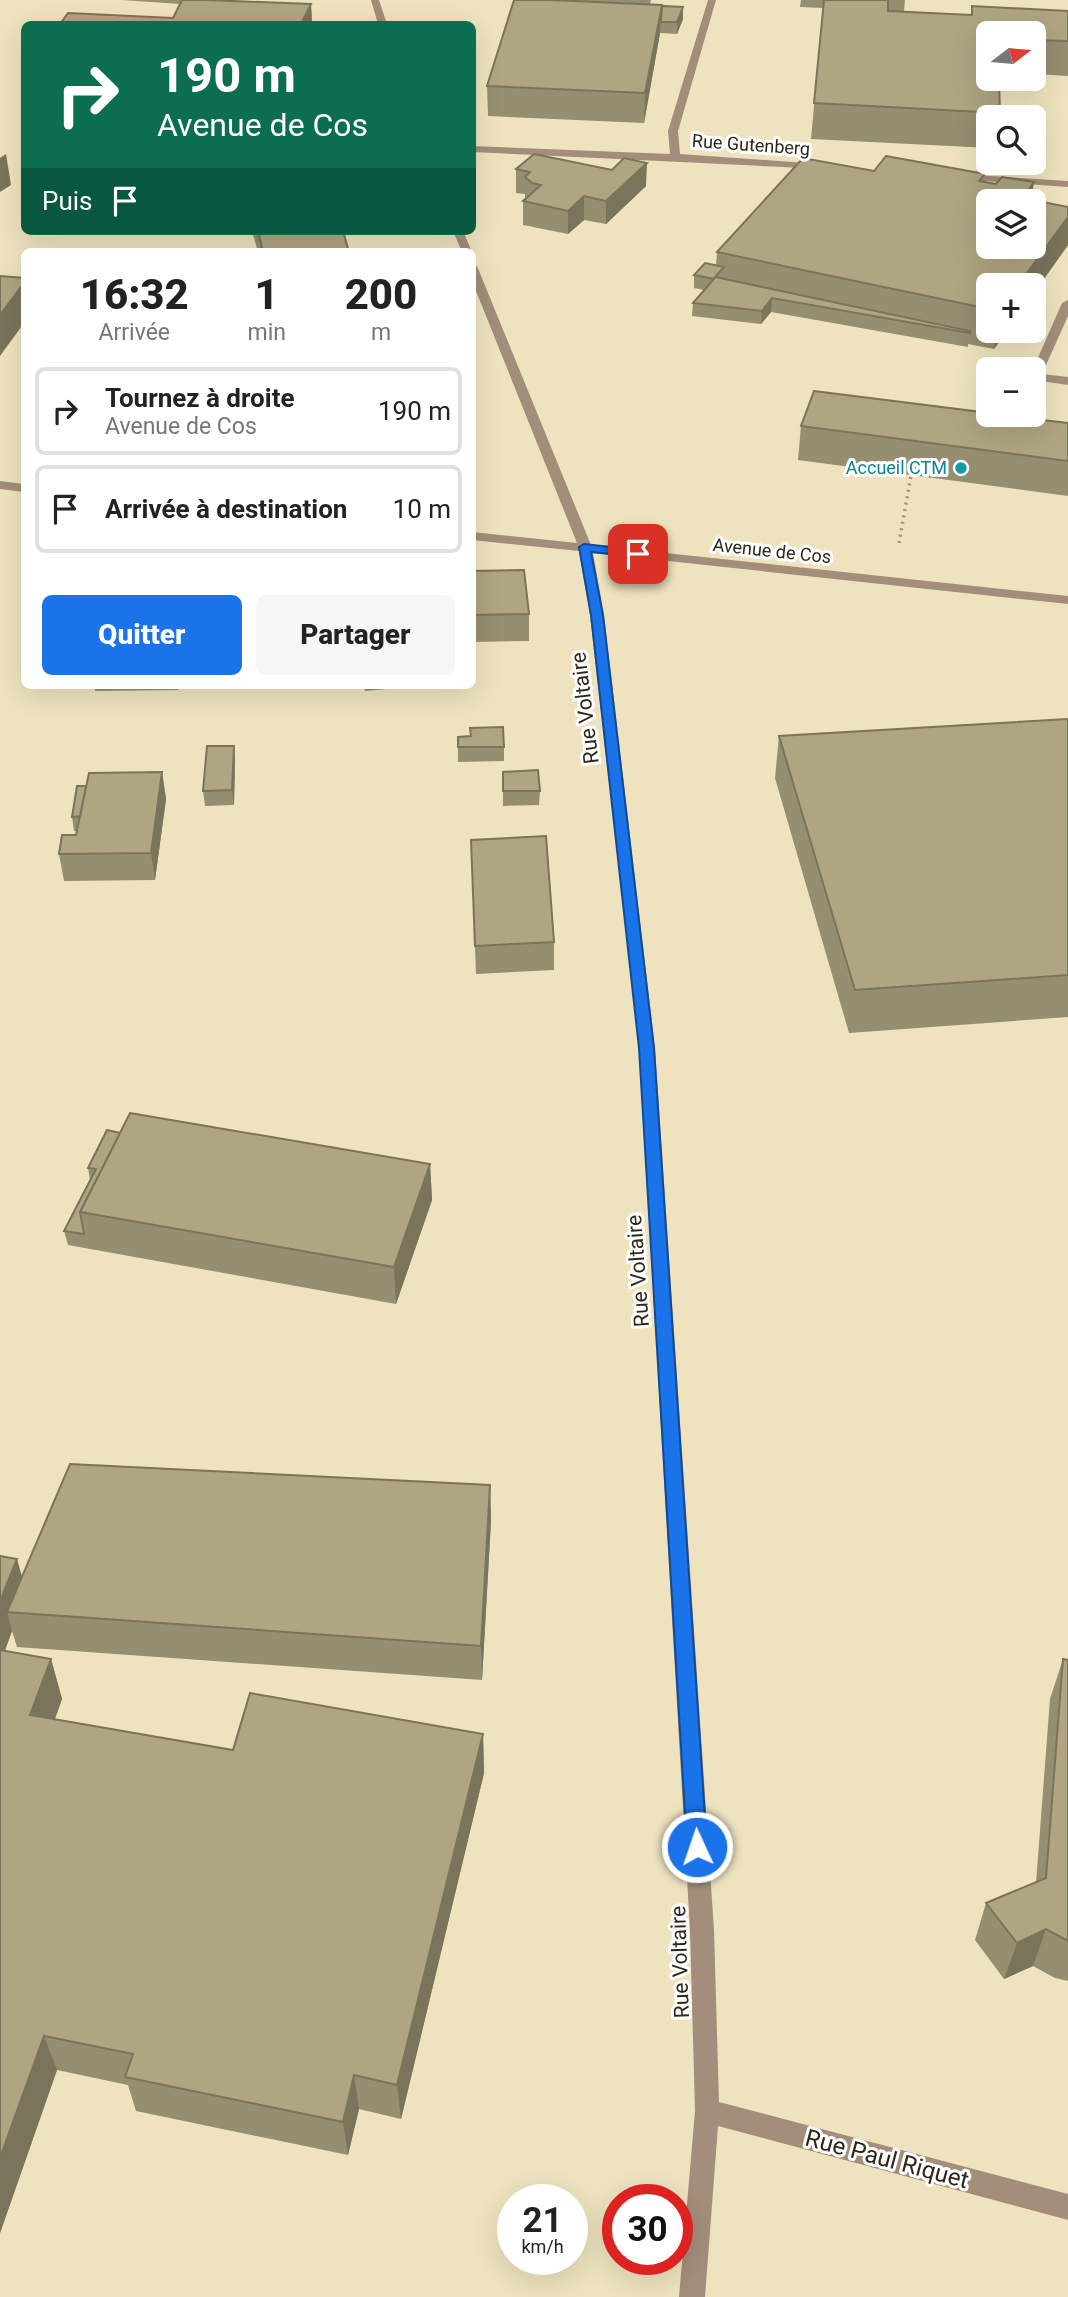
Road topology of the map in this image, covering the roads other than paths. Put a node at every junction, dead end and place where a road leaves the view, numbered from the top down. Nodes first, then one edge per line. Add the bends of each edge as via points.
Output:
1 (375, 0) edge
2 (712, 0) edge
3 (382, 21) edge
4 (476, 149) edge
5 (674, 157) junction
6 (837, 168) edge
7 (946, 176) edge
8 (1068, 184) edge
9 (476, 276) edge
10 (1068, 303) edge
11 (1068, 381) edge
12 (0, 485) edge
13 (21, 488) edge
14 (476, 536) edge
15 (584, 547) junction
16 (1068, 600) edge
17 (707, 2111) junction
18 (1068, 2207) edge
19 (692, 2297) edge

1 - 3 street
2 - 5 street via 673,131
4 - 5 street, Rue Gutenberg
5 - 6 street, Rue Gutenberg
7 - 8 street
9 - 15 street, Rue Voltaire
10 - 11 street via 1034,377
12 - 13 street
14 - 15 street, Avenue de Cos
15 - 16 street, Avenue de Cos
15 - 17 street, Rue Voltaire via 597,615 647,1048 702,1930
17 - 18 street, Rue Paul Riquet
17 - 19 street, Rue Voltaire

